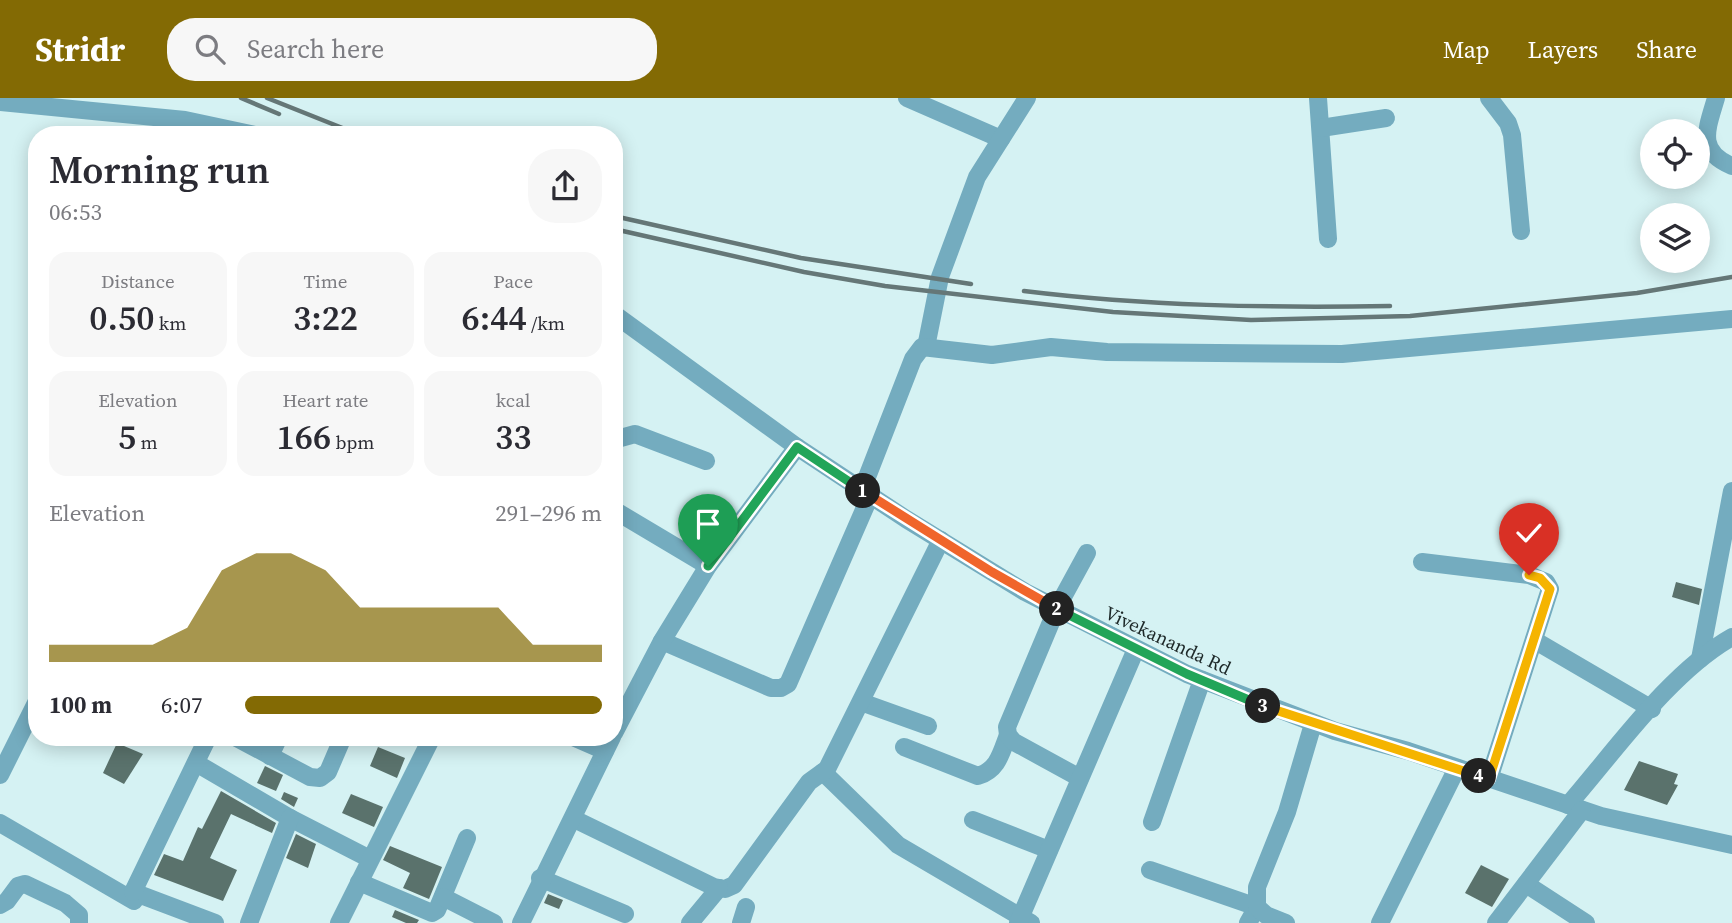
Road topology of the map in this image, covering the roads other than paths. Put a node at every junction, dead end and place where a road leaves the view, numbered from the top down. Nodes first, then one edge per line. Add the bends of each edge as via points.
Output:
1 (907, 98) edge
2 (1027, 98) edge
3 (1318, 98) edge
4 (1489, 98) edge
5 (1716, 98) edge
6 (0, 102) edge
7 (1386, 118) dead end
8 (213, 126) edge
9 (1321, 128) junction
10 (1001, 139) junction
11 (1732, 166) edge
12 (1521, 230) dead end
13 (1328, 239) dead end
14 (1732, 319) edge
15 (623, 321) edge
16 (926, 347) junction
17 (623, 438) edge
18 (797, 447) junction
19 (706, 461) dead end
20 (1732, 491) edge
21 (866, 493) junction
22 (623, 515) edge
23 (941, 540) junction
24 (1087, 553) dead end
25 (1422, 562) dead end
26 (708, 566) junction
27 (1056, 608) junction
28 (1732, 637) edge
29 (1534, 640) junction
30 (662, 641) junction
31 (1136, 649) junction
32 (1700, 659) junction
33 (1202, 680) junction
34 (860, 702) junction
35 (1652, 709) junction
36 (623, 717) edge
37 (28, 719) edge
38 (1313, 723) junction
39 (928, 726) dead end
40 (1008, 735) junction
41 (204, 746) edge
42 (252, 746) edge
43 (275, 746) edge
44 (339, 746) edge
45 (427, 746) edge
46 (608, 746) edge
47 (904, 747) dead end
48 (270, 756) junction
49 (196, 763) junction
50 (1457, 768) junction
51 (823, 772) junction
52 (0, 775) edge
53 (1080, 778) junction
54 (1489, 779) junction
55 (1575, 808) junction
56 (290, 818) junction
57 (574, 819) junction
58 (973, 820) dead end
59 (1152, 822) dead end
60 (0, 823) edge
61 (467, 838) dead end
62 (1732, 845) edge
63 (1049, 850) junction
64 (370, 859) junction
65 (1150, 870) dead end
66 (540, 878) junction
67 (359, 882) junction
68 (1526, 884) junction
69 (719, 888) junction
70 (133, 892) junction
71 (443, 897) junction
72 (0, 905) edge
73 (625, 914) dead end
74 (1252, 915) edge
75 (1023, 922) edge
76 (79, 923) edge
77 (215, 923) edge
78 (249, 923) edge
79 (339, 923) edge
80 (494, 923) edge
81 (521, 923) edge
82 (691, 923) edge
83 (1286, 923) edge
84 (1380, 923) edge
85 (1496, 923) edge
86 (1586, 923) edge

1 - 10 street
2 - 10 street
3 - 9 street
4 - 12 street via 1512,135
5 - 11 street via 1707,144 1710,153
6 - 8 street
7 - 9 street
9 - 13 street
10 - 16 street via 977,177 940,277
14 - 16 street via 1342,354 1107,352 1051,347 992,355
15 - 18 street, Vivekananda Rd
16 - 21 street via 913,359
17 - 19 street via 635,435
18 - 21 street, Vivekananda Rd
18 - 26 street
20 - 32 street
21 - 23 street, Vivekananda Rd
21 - 30 street via 788,684 771,688
22 - 26 street
23 - 27 street, Vivekananda Rd
23 - 34 street
24 - 27 street
25 - 29 street via 1529,575 1546,582 1550,589
26 - 30 street
27 - 31 street, Vivekananda Rd
27 - 40 street via 1011,716
28 - 32 street
29 - 35 street
29 - 54 street
30 - 36 street
31 - 33 street, Vivekananda Rd
31 - 53 street
32 - 35 street
33 - 38 street, Vivekananda Rd
33 - 59 street
34 - 39 street
34 - 51 street
35 - 55 street
37 - 52 street
38 - 50 street, Vivekananda Rd
38 - 74 street via 1287,812 1257,887
40 - 47 street via 997,763 989,773 978,776
40 - 53 street
41 - 49 street
42 - 48 street
43 - 48 street
44 - 48 street via 328,772 320,778
45 - 64 street
46 - 57 street
49 - 56 street
49 - 70 street
50 - 54 street, Vivekananda Rd
50 - 84 street
51 - 69 street via 810,782 734,886
51 - 75 street via 898,845
53 - 63 street
54 - 55 street, Vivekananda Rd
55 - 62 street, Vivekananda Rd
55 - 68 street
56 - 64 street
56 - 78 street
57 - 66 street
57 - 69 street
58 - 63 street
60 - 70 street via 134,901
61 - 71 street
63 - 75 street
64 - 67 street
65 - 74 street
66 - 73 street
66 - 81 street
67 - 71 street via 428,912 437,910
67 - 79 street
68 - 85 street
68 - 86 street
69 - 82 street
70 - 77 street
71 - 80 street
72 - 76 street via 24,884 65,903 79,915
74 - 83 street

